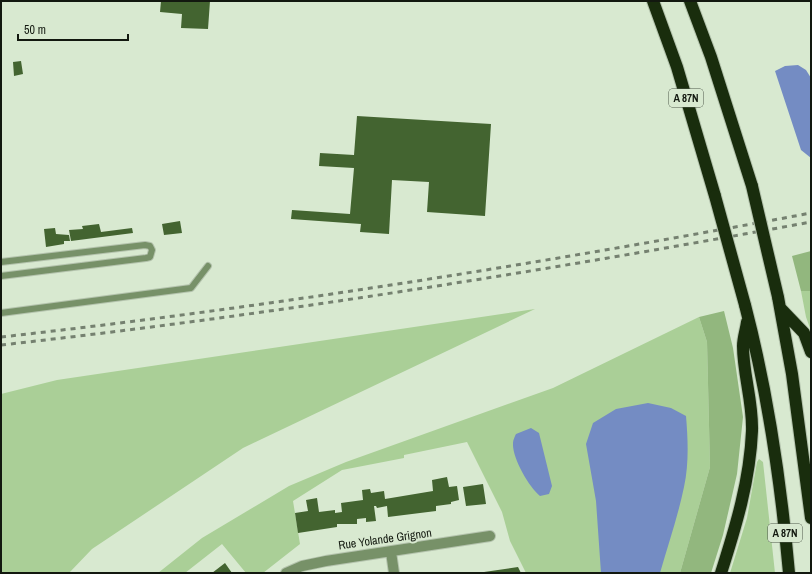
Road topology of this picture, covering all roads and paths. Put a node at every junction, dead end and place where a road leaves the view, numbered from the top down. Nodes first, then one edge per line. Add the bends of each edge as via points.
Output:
1 (653, 1) edge
2 (690, 1) edge
3 (1, 262) edge
4 (208, 266) dead end
5 (1, 276) edge
6 (779, 303) junction
7 (747, 310) junction
8 (1, 313) edge
9 (811, 352) edge
10 (811, 518) edge
11 (490, 536) dead end
12 (391, 552) junction
13 (286, 573) edge
14 (394, 573) edge
15 (721, 573) edge
16 (789, 573) edge

1 - 7 highway, A 87N, bridge via 677,67
2 - 6 highway, A 87N, bridge via 711,57 752,186
3 - 5 lane via 145,245 150,246 152,253 146,258
4 - 8 lane via 191,288
6 - 9 highway via 804,333
6 - 10 highway, A 87N via 792,374
7 - 15 highway via 743,346 752,430 749,470 740,511
7 - 16 highway, A 87N via 766,397 782,493
11 - 12 street, Rue Yolande Grignon
12 - 13 street, Rue Yolande Grignon via 326,561 302,566
12 - 14 street

